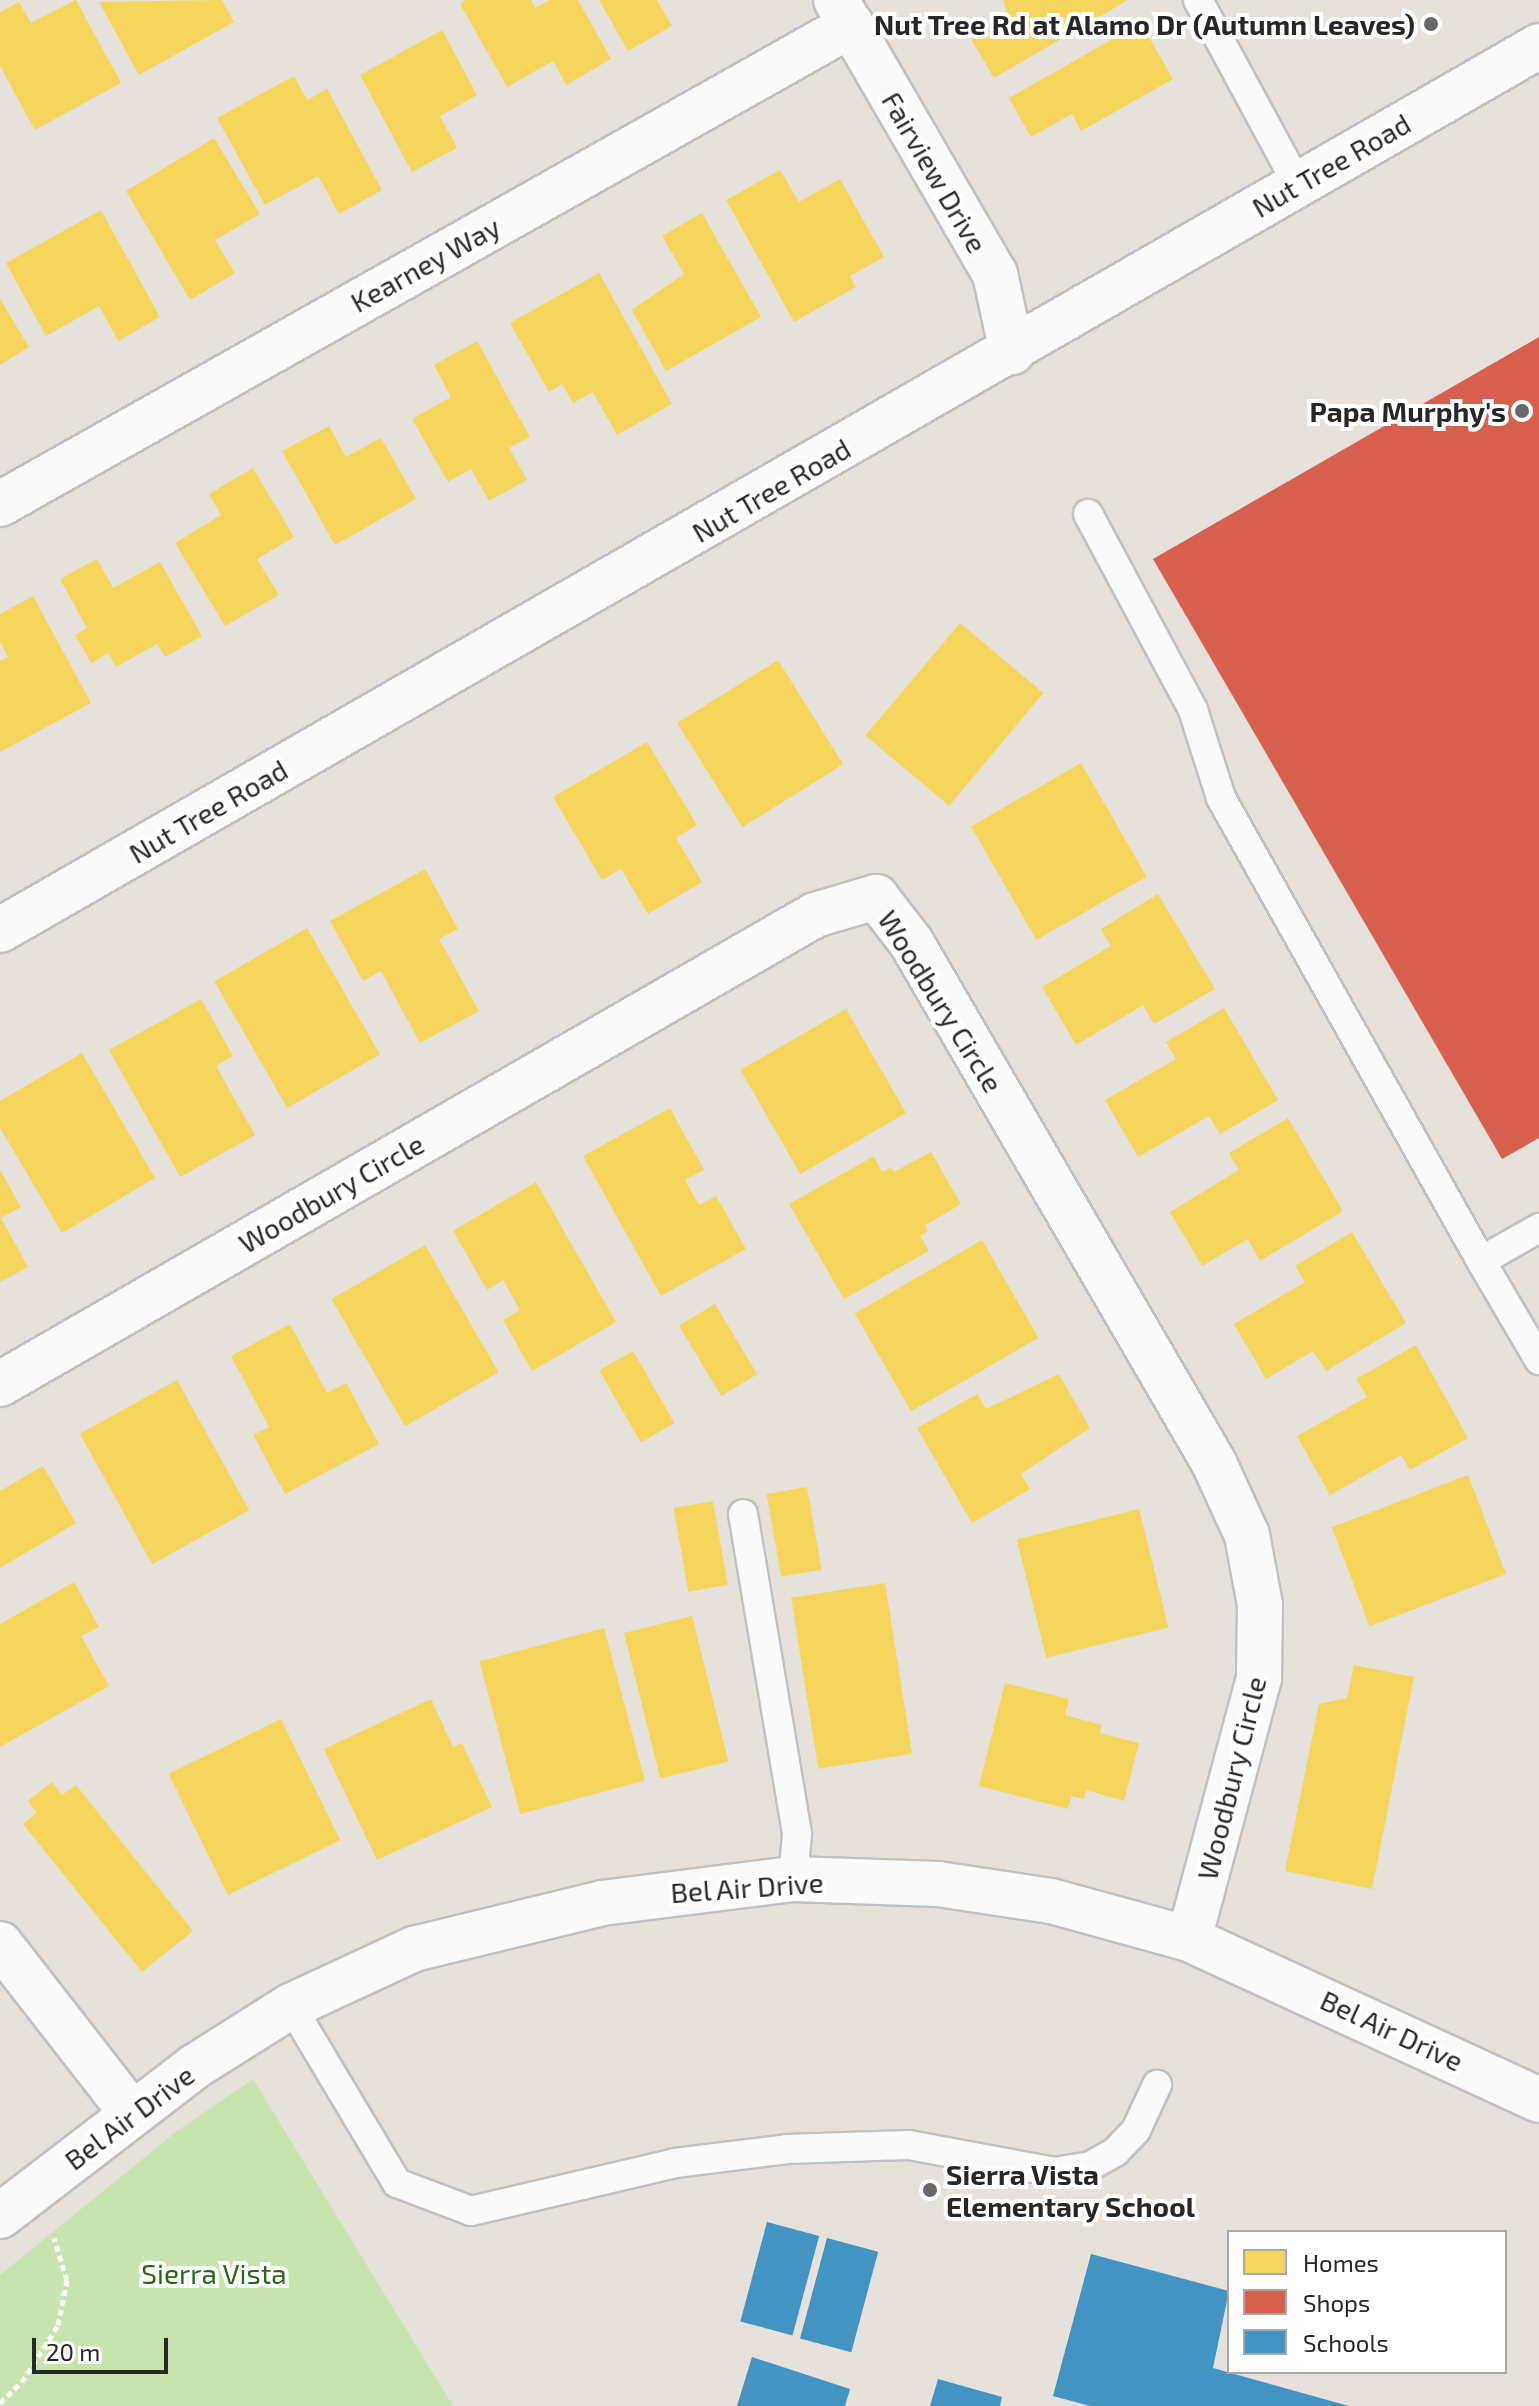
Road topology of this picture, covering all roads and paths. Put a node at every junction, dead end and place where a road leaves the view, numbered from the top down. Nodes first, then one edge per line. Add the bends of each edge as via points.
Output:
1 (1198, 0) edge
2 (844, 12) edge
3 (1539, 46) edge
4 (1297, 183) junction
5 (1012, 352) junction
6 (0, 504) edge
7 (1088, 514) dead end
8 (0, 930) edge
9 (1539, 1228) edge
10 (1481, 1261) junction
11 (1539, 1360) edge
12 (0, 1384) edge
13 (743, 1514) dead end
14 (793, 1879) junction
15 (1189, 1939) junction
16 (0, 1944) edge
17 (291, 2006) junction
18 (1157, 2085) dead end
19 (1539, 2100) edge
20 (131, 2112) junction
21 (0, 2216) edge
22 (54, 2238) dead end
23 (0, 2403) edge

1 - 4 lane
2 - 5 street, Fairview Drive via 995,274
2 - 6 street, Kearney Way
3 - 4 street, Nut Tree Road
4 - 5 street, Nut Tree Road
5 - 8 street, Nut Tree Road
7 - 10 lane via 1193,710 1221,798
9 - 10 lane
10 - 11 lane
12 - 15 street, Woodbury Circle via 815,915 876,897 911,942 1199,1436 1247,1535 1260,1605 1259,1678
13 - 14 lane via 797,1834
14 - 15 street, Bel Air Drive via 938,1884 1051,1901
14 - 17 street, Bel Air Drive via 683,1889 519,1922 414,1949
15 - 19 street, Bel Air Drive
16 - 20 street
17 - 18 lane via 397,2183 471,2211 675,2163 787,2149 909,2145 1054,2172 1090,2166 1115,2152 1136,2130
17 - 20 street, Bel Air Drive
20 - 21 street, Bel Air Drive
22 - 23 path via 67,2280 58,2325 29,2372

